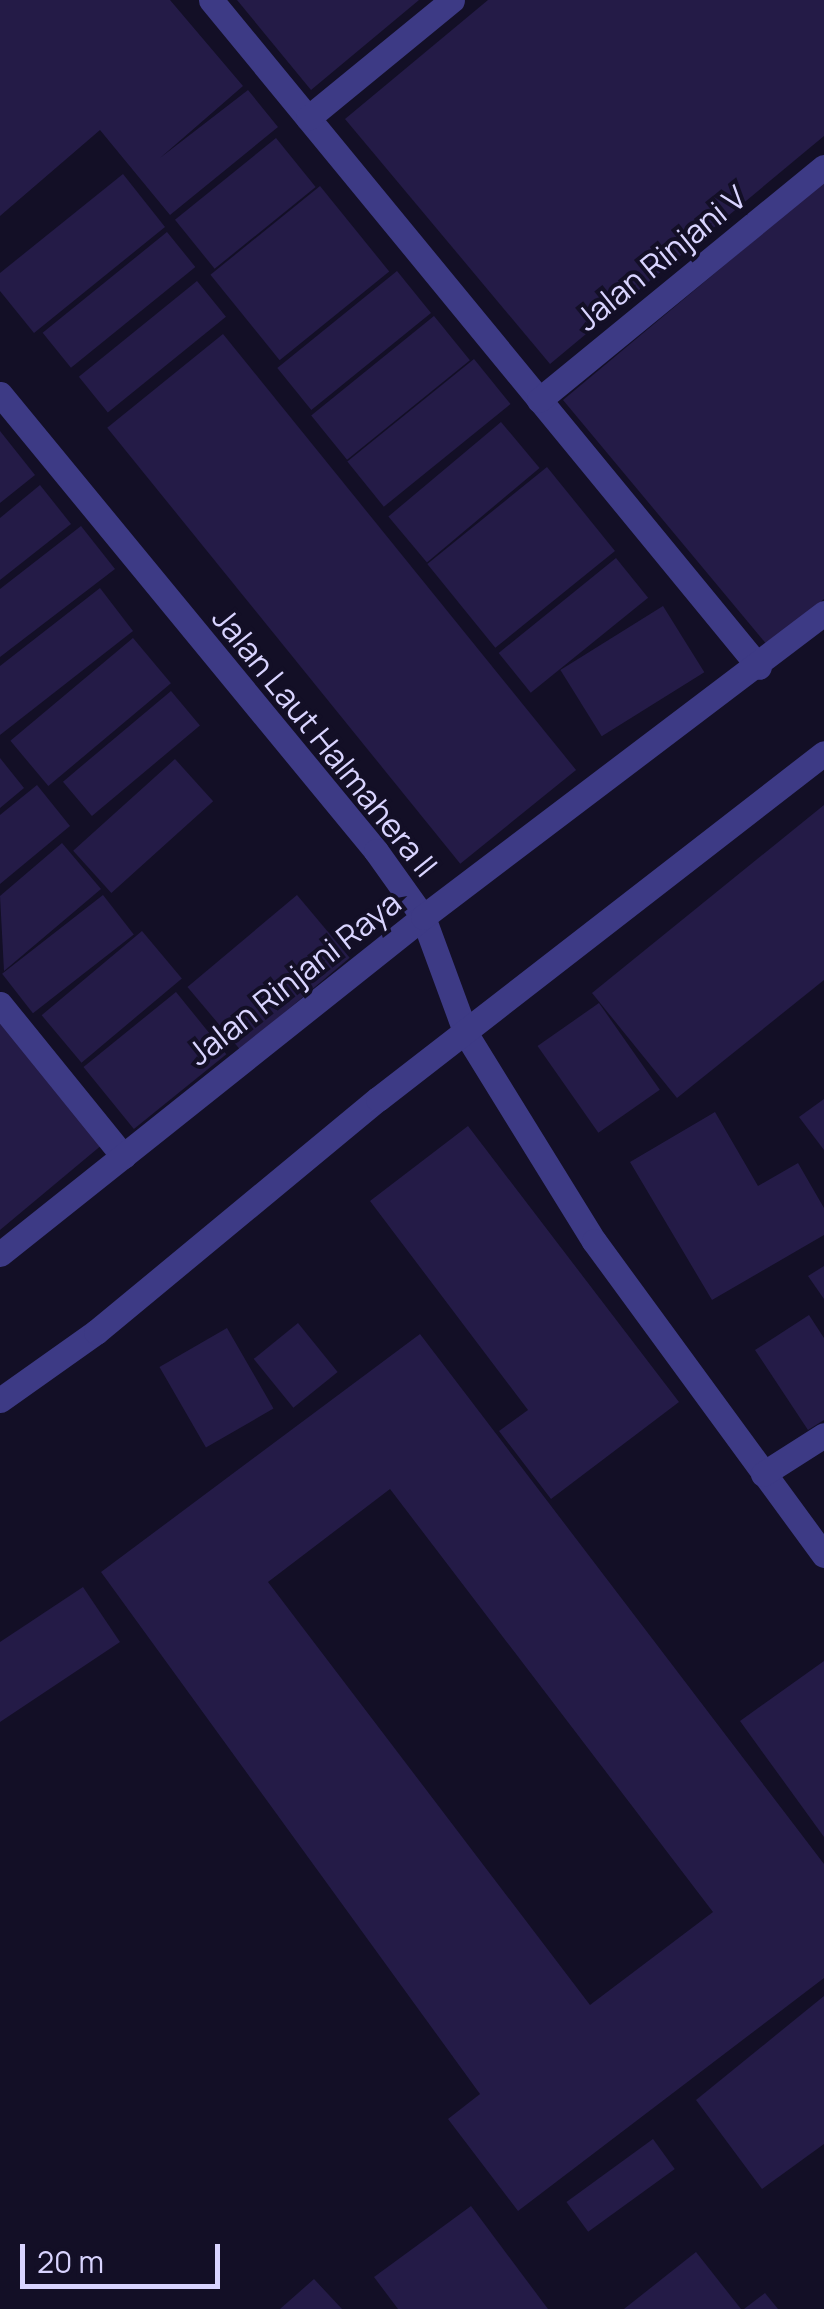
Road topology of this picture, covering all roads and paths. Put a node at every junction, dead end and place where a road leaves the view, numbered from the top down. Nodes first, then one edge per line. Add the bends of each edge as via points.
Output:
1 (211, 0) edge
2 (452, 0) edge
3 (308, 118) junction
4 (824, 168) edge
5 (0, 394) edge
6 (539, 400) junction
7 (824, 613) edge
8 (759, 666) junction
9 (824, 753) edge
10 (423, 917) junction
11 (0, 1004) edge
12 (466, 1034) junction
13 (123, 1156) junction
14 (0, 1254) edge
15 (0, 1400) edge
16 (824, 1435) edge
17 (763, 1474) junction
18 (824, 1555) edge

1 - 3 street
2 - 3 street
3 - 6 street
4 - 6 street, Jalan Rinjani V
5 - 10 street, Jalan Laut Halmahera II
6 - 8 street
7 - 8 street, Jalan Rinjani Raya
8 - 10 street, Jalan Rinjani Raya
9 - 12 street
10 - 12 street, Jalan Laut Halmahera II
10 - 13 street, Jalan Rinjani Raya
11 - 13 street
12 - 15 street via 96,1332
12 - 17 street, Jalan Laut Halmahera II via 594,1241
13 - 14 street, Jalan Rinjani Raya
16 - 17 street
17 - 18 street, Jalan Laut Halmahera II

